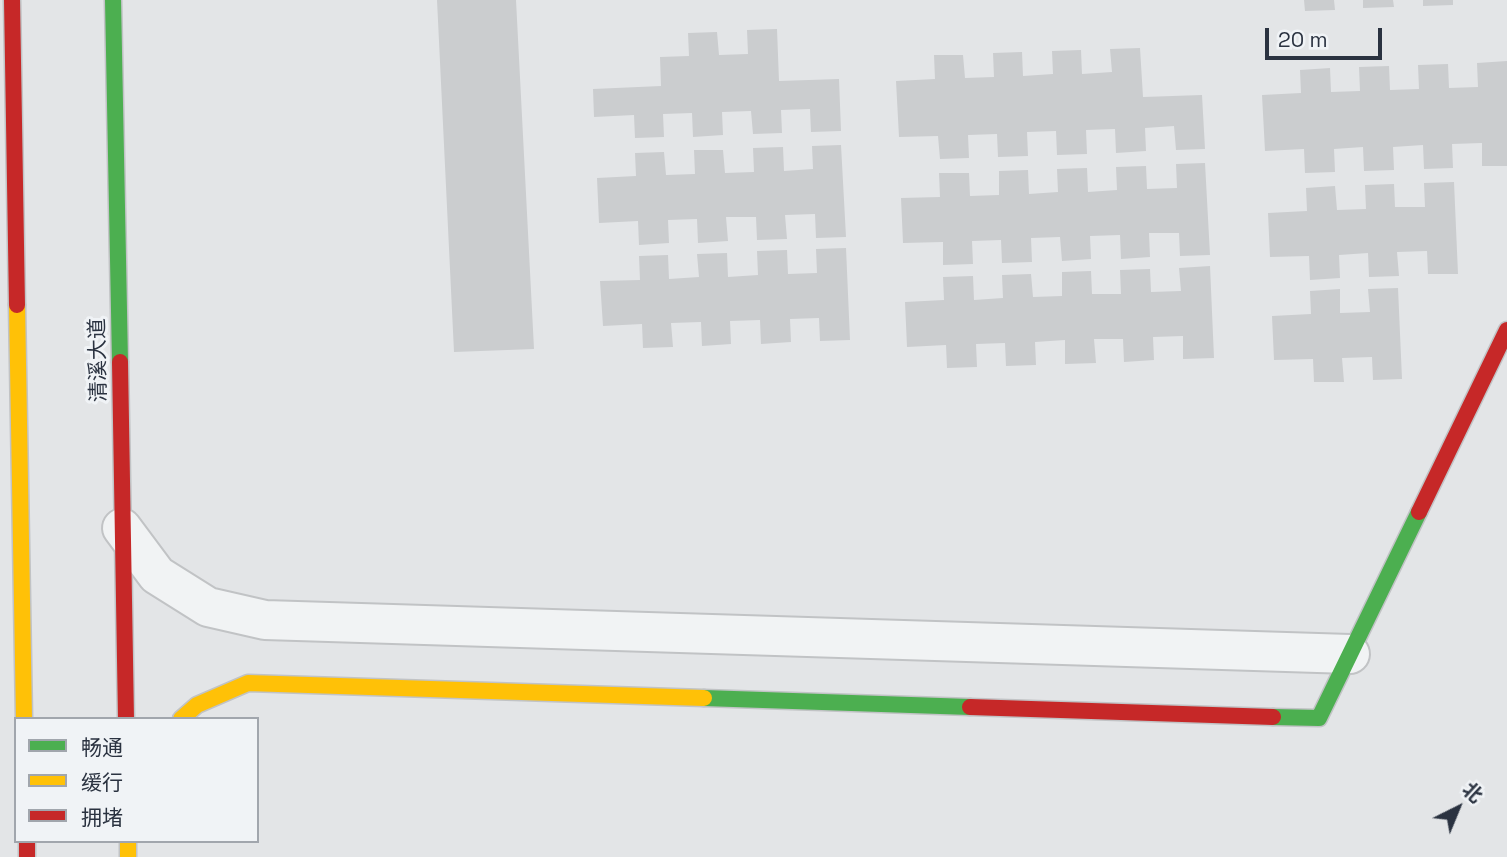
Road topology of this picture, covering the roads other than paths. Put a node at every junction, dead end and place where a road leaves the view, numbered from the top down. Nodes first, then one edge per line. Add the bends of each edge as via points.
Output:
1 (12, 0) edge
2 (113, 0) edge
3 (1507, 330) edge
4 (122, 528) junction
5 (1350, 654) junction
6 (24, 717) edge
7 (126, 717) edge
8 (183, 717) edge

1 - 6 street
2 - 4 street, 清溪大道
3 - 5 street
4 - 5 street via 157,575 208,607 265,620
4 - 7 street, 清溪大道
5 - 8 street via 1319,718 248,683 197,705

